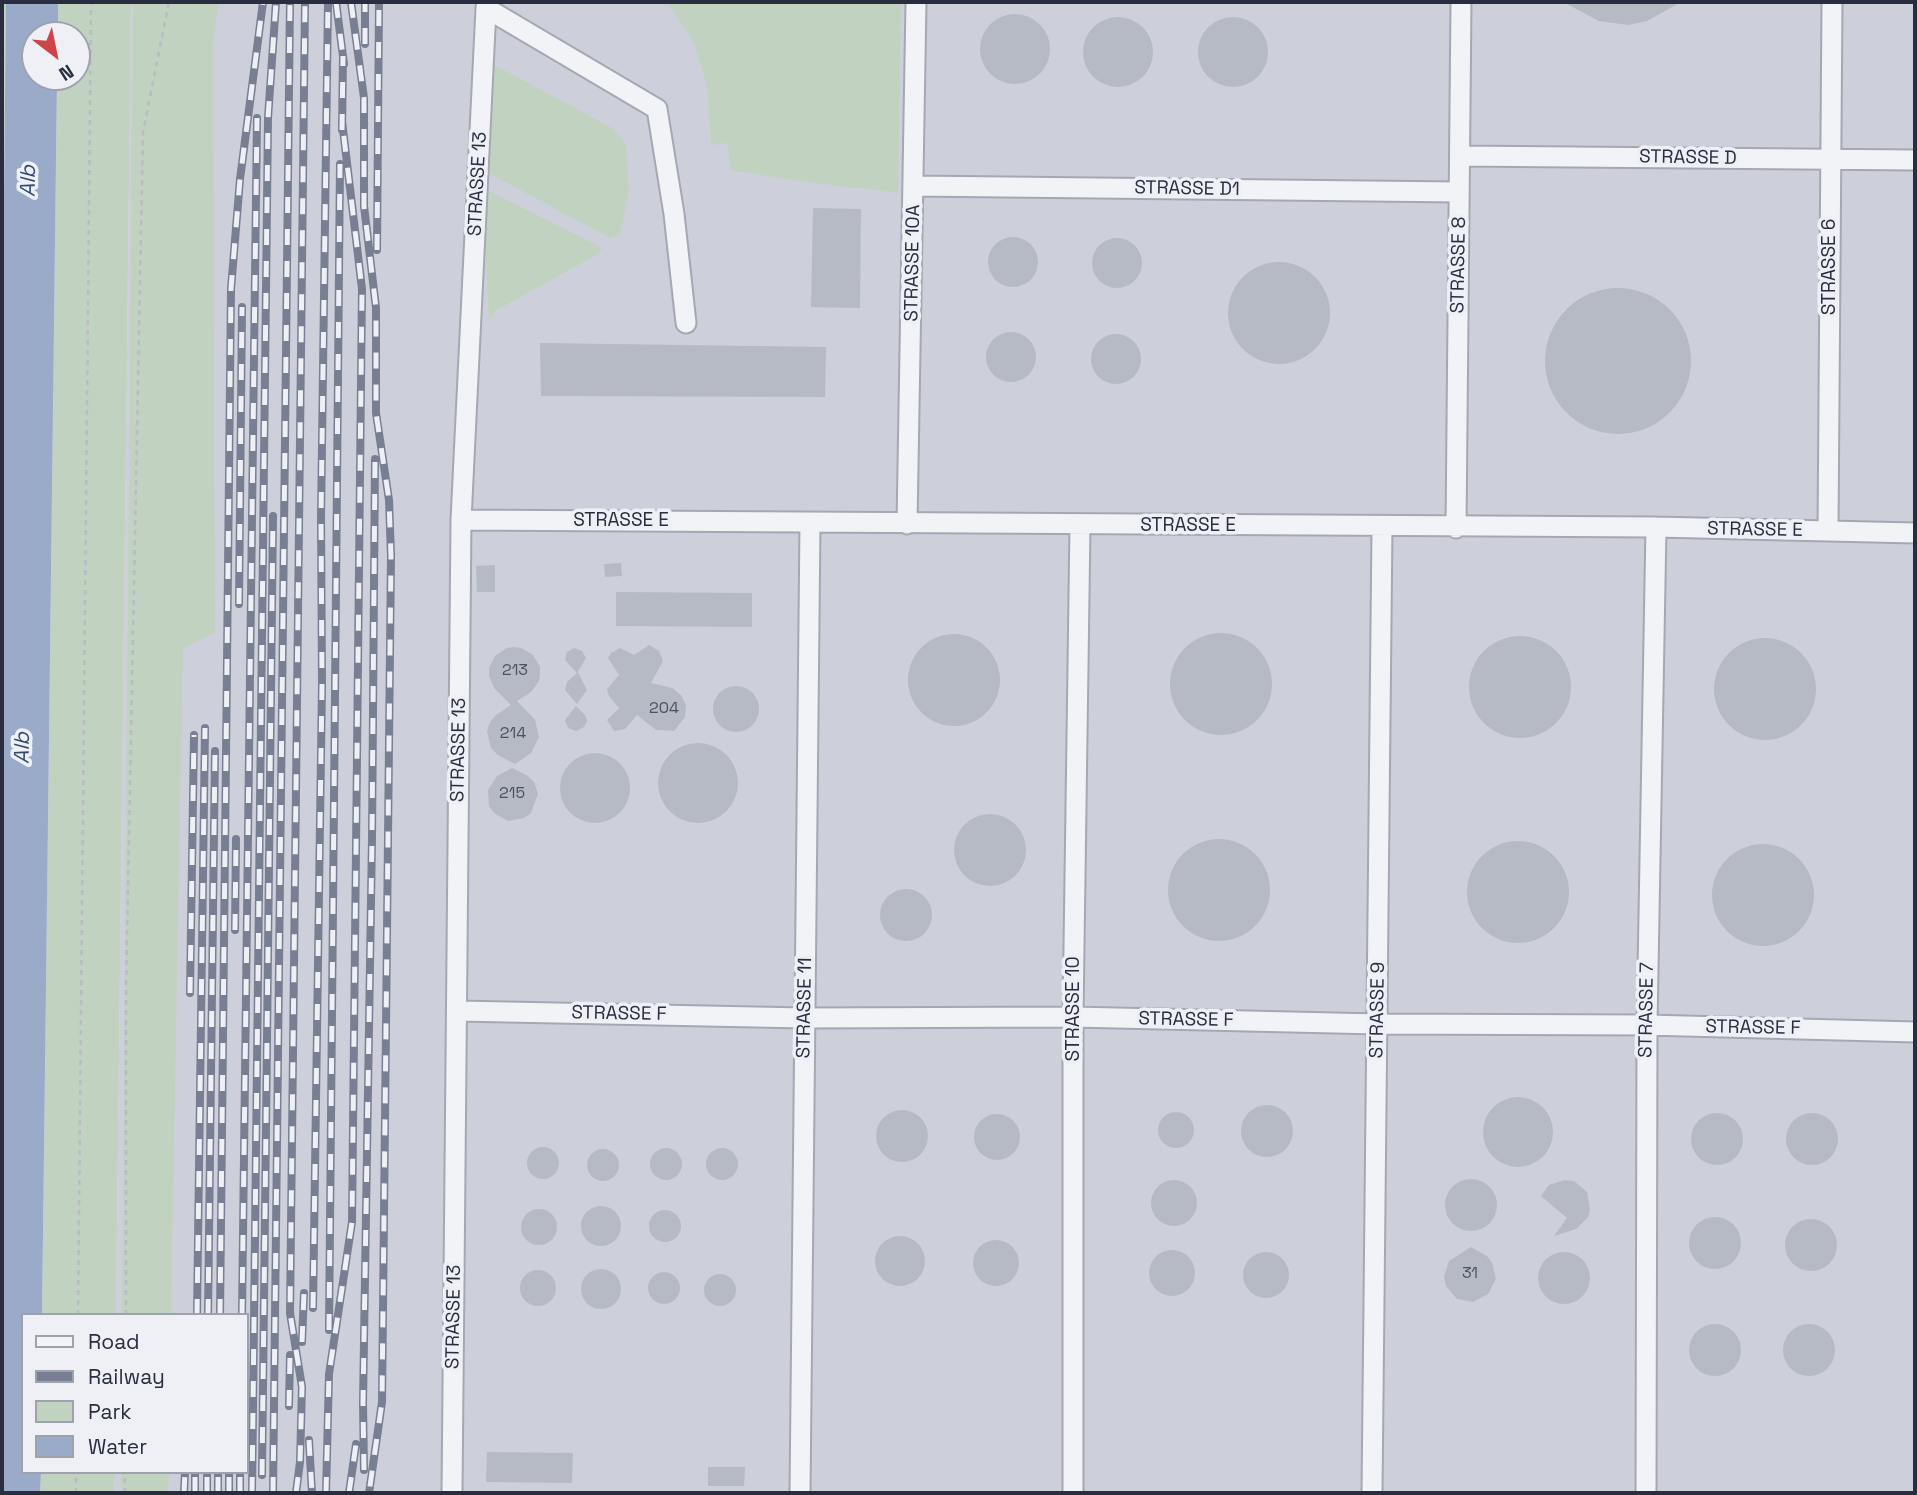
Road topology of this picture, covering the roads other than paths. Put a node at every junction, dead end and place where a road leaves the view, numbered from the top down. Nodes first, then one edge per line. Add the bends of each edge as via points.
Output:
1 (916, 2) edge
2 (1461, 2) edge
3 (1832, 2) edge
4 (486, 5) edge
5 (1460, 156) junction
6 (1831, 160) junction
7 (1915, 160) edge
8 (915, 186) junction
9 (1460, 192) junction
10 (686, 323) dead end
11 (461, 520) junction
12 (810, 523) junction
13 (907, 524) junction
14 (1080, 525) junction
15 (1382, 527) junction
16 (1456, 527) junction
17 (1657, 527) junction
18 (1828, 531) junction
19 (1915, 533) edge
20 (457, 1011) junction
21 (1073, 1017) junction
22 (805, 1018) junction
23 (1378, 1024) junction
24 (1647, 1025) junction
25 (1915, 1032) edge
26 (452, 1493) edge
27 (800, 1493) edge
28 (1073, 1493) edge
29 (1372, 1493) edge
30 (1646, 1493) edge

1 - 8 lane, STRASSE 10A
2 - 5 lane, STRASSE 8
3 - 6 lane, STRASSE 6
4 - 10 lane via 657,108
4 - 11 lane, STRASSE 13
5 - 6 lane, STRASSE D
5 - 9 lane, STRASSE 8
6 - 7 lane, STRASSE D
6 - 18 lane, STRASSE 6
8 - 9 lane, STRASSE D1
8 - 13 lane, STRASSE 10A
9 - 16 lane, STRASSE 8
11 - 12 lane, STRASSE E
11 - 20 lane, STRASSE 13
12 - 13 lane, STRASSE E
12 - 22 lane, STRASSE 11
13 - 14 lane, STRASSE E
14 - 15 lane, STRASSE E
14 - 21 lane, STRASSE 10
15 - 16 lane, STRASSE E
15 - 23 lane, STRASSE 9
16 - 17 lane, STRASSE E
17 - 18 lane, STRASSE E
17 - 24 lane, STRASSE 7
18 - 19 lane, STRASSE E
20 - 22 lane, STRASSE F
20 - 26 lane, STRASSE 13
21 - 22 lane, STRASSE F
21 - 23 lane, STRASSE F
21 - 28 lane, STRASSE 10
22 - 27 lane, STRASSE 11
23 - 24 lane, STRASSE F
23 - 29 lane, STRASSE 9
24 - 25 lane, STRASSE F
24 - 30 lane, STRASSE 7

